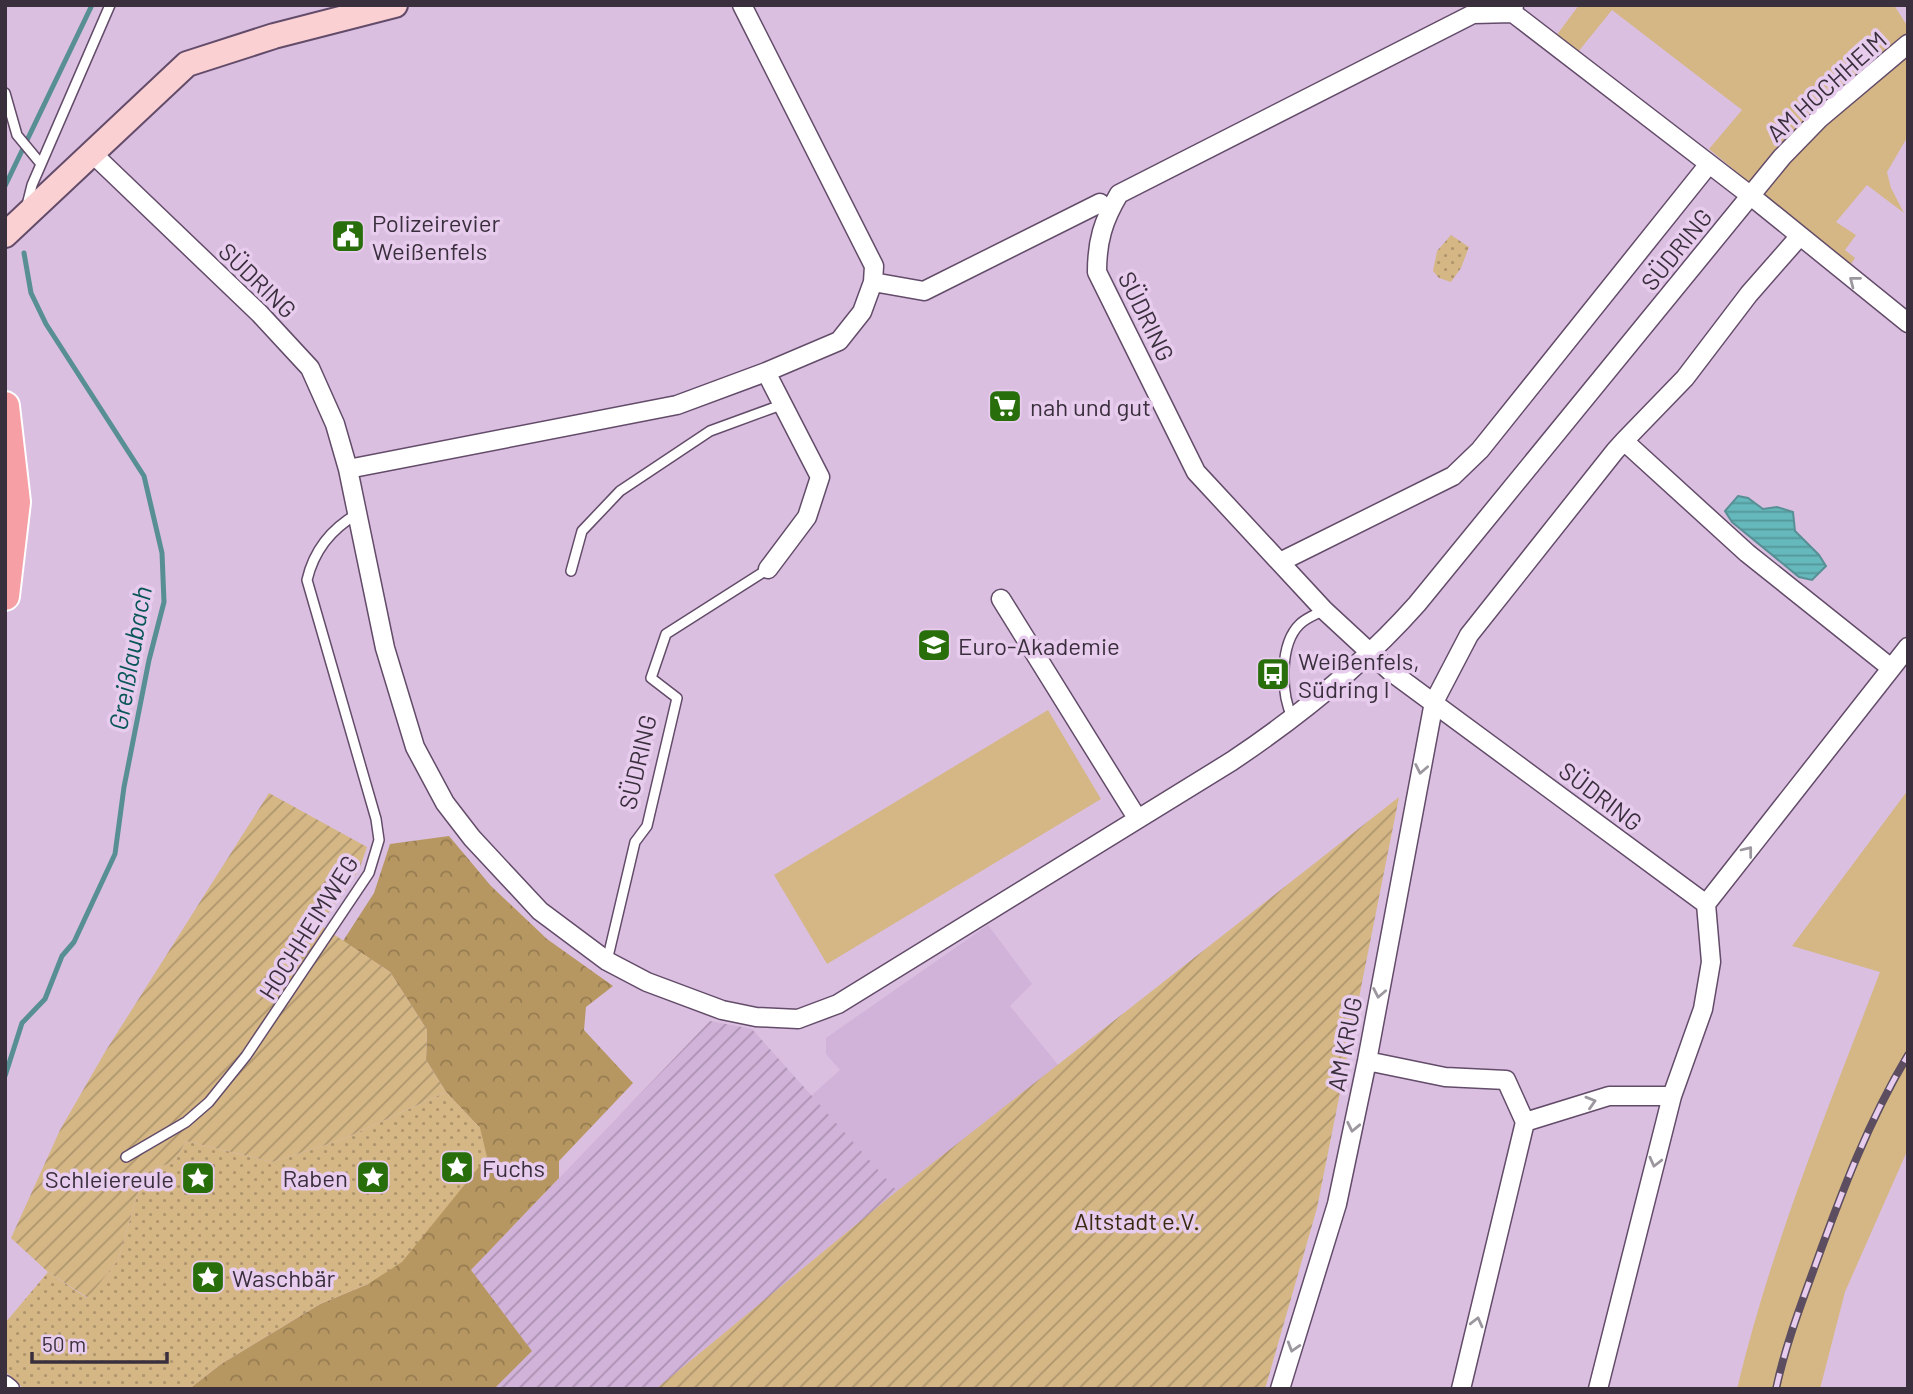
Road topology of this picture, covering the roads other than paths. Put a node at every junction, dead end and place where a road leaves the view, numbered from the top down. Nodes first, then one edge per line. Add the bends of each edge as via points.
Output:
1 (110, 5) edge
2 (395, 5) edge
3 (742, 5) edge
4 (1513, 9) edge
5 (1908, 44) edge
6 (5, 93) edge
7 (93, 154) junction
8 (41, 164) junction
9 (1709, 164) junction
10 (1751, 196) junction
11 (1100, 203) dead end
12 (25, 217) junction
13 (5, 235) edge
14 (1799, 237) junction
15 (873, 282) junction
16 (1908, 323) edge
17 (766, 372) junction
18 (5, 405) edge
19 (782, 405) junction
20 (1624, 442) junction
21 (348, 469) junction
22 (357, 514) junction
23 (1280, 562) junction
24 (768, 569) joint
25 (571, 571) dead end
26 (5, 596) edge
27 (1001, 599) dead end
28 (1324, 610) junction
29 (1908, 647) edge
30 (1370, 655) junction
31 (1891, 668) junction
32 (1434, 702) junction
33 (1292, 717) junction
34 (1138, 818) junction
35 (1706, 904) junction
36 (607, 961) junction
37 (1367, 1061) junction
38 (1672, 1096) junction
39 (1525, 1122) junction
40 (126, 1157) dead end
41 (5, 1385) edge
42 (10, 1389) edge
43 (1280, 1389) edge
44 (1461, 1389) edge
45 (1598, 1389) edge

1 - 8 lane
2 - 7 street via 187,64
3 - 15 street via 874,267
4 - 9 street, SÜDRING
4 - 23 street, SÜDRING via 1462,19 1119,194 1105,217 1097,243 1097,272 1196,472
5 - 10 street, AM HOCHHEIM via 1808,129
6 - 8 lane via 17,135
7 - 12 street
7 - 21 street, SÜDRING via 310,368
8 - 12 lane
9 - 10 street, SÜDRING
9 - 23 street via 1480,450 1453,476
10 - 14 street, SÜDRING
10 - 30 street, SÜDRING via 1417,604
11 - 15 street via 924,292
12 - 13 street
16 -> 14 street, SÜDRING
14 - 20 street via 1685,379
15 - 17 street via 862,312 839,341
17 - 19 street, SÜDRING
17 - 21 street via 677,405
18 - 26 main road via 16,502
19 - 24 street, SÜDRING via 820,477 807,517
19 - 25 lane via 710,431 620,491 582,531
20 - 31 street via 1754,559
20 - 32 street via 1469,635
21 - 22 street, SÜDRING
22 - 36 street, SÜDRING via 385,648 407,722 445,803 540,911
22 - 40 lane, HOCHHEIMWEG via 328,536 311,561 307,580 376,819 379,840 369,873 246,1056 209,1102 186,1122
23 - 28 street, SÜDRING
24 - 36 lane, SÜDRING via 666,634 651,678 677,698 647,826 635,842
27 - 34 street
28 - 30 street, SÜDRING
28 - 33 lane via 1300,624 1291,637 1282,688
29 - 31 street
30 - 32 street, SÜDRING
30 - 33 street, SÜDRING
35 -> 31 street
32 - 35 street, SÜDRING
32 -> 37 street, AM KRUG
33 - 34 street, SÜDRING via 1232,761
34 - 36 street, SÜDRING via 838,1004 798,1019 722,1010 647,982
35 - 38 street via 1711,962 1705,997
37 - 39 street via 1445,1077 1506,1080
37 -> 43 street, AM KRUG via 1337,1204
39 -> 38 street via 1609,1096
38 -> 45 street
44 -> 39 street
41 - 42 street

